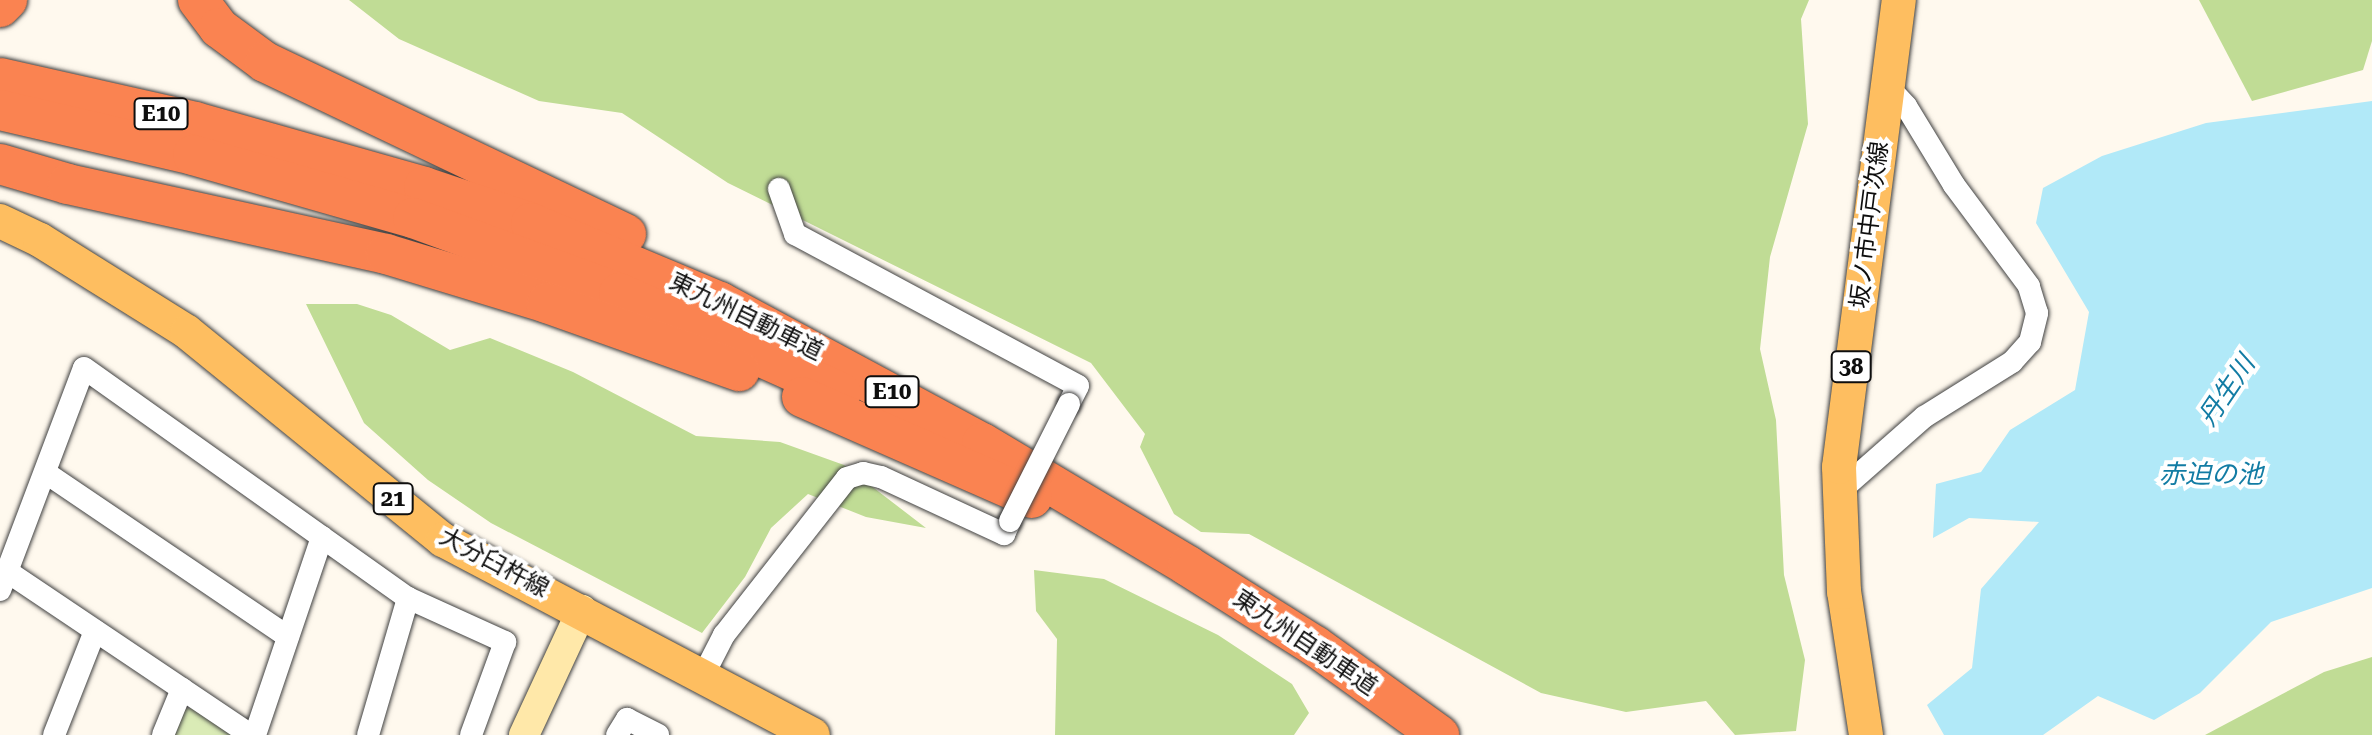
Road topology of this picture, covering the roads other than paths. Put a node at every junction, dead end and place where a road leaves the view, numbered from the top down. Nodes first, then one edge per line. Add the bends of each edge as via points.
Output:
1 (7, 0) edge
2 (198, 0) edge
3 (1899, 0) edge
4 (0, 7) edge
5 (0, 78) edge
6 (1888, 87) junction
7 (0, 110) edge
8 (0, 164) edge
9 (315, 172) junction
10 (779, 189) dead end
11 (0, 221) edge
12 (46, 473) junction
13 (1840, 491) junction
14 (1054, 507) junction
15 (322, 537) junction
16 (4, 581) edge
17 (408, 598) junction
18 (582, 610) junction
19 (95, 631) junction
20 (288, 637) junction
21 (1315, 646) junction
22 (704, 674) junction
23 (182, 689) junction
24 (1429, 728) edge
25 (54, 735) edge
26 (163, 735) edge
27 (253, 735) edge
28 (368, 735) edge
29 (471, 735) edge
30 (524, 735) edge
31 (617, 735) edge
32 (658, 735) edge
33 (813, 735) edge
34 (1866, 735) edge

1 - 4 highway
2 - 21 highway via 219,28 265,62 872,355 1275,614
3 - 6 main road, 坂ノ市中戸次線 / 38
5 - 9 highway, 東九州自動車道 / E10 via 195,122
6 - 13 main road, 坂ノ市中戸次線 / 38
6 - 13 street via 2029,286 2037,313 2030,342 2012,362 1904,432
7 - 9 highway, 東九州自動車道 / E10
8 - 14 highway via 68,184 308,234 631,331 788,391
9 - 14 highway, 東九州自動車道 / E10 via 710,331 864,405
9 - 21 highway, 東九州自動車道 / E10 via 531,223 720,302 982,443
10 - 22 street, bridge via 795,234 1078,386 1004,534 881,477 863,473 847,478 724,635
11 - 18 main road, 大分臼杵線 / 21 via 40,240 187,332 443,540
12 - 15 street via 84,368
12 - 16 street
12 - 20 street
13 - 34 main road, 坂ノ市中戸次線 / 38 via 1844,592
14 - 24 highway, 東九州自動車道 / E10
15 - 17 street
15 - 20 street
16 - 19 street
17 - 28 street
17 - 29 street via 505,642
18 - 22 main road, 大分臼杵線 / 21
18 - 30 street
19 - 23 street
19 - 25 street
20 - 27 street
21 - 24 highway, 東九州自動車道 / E10
22 - 33 main road, 大分臼杵線 / 21
23 - 26 street
23 - 27 street
31 - 32 street via 627,719

